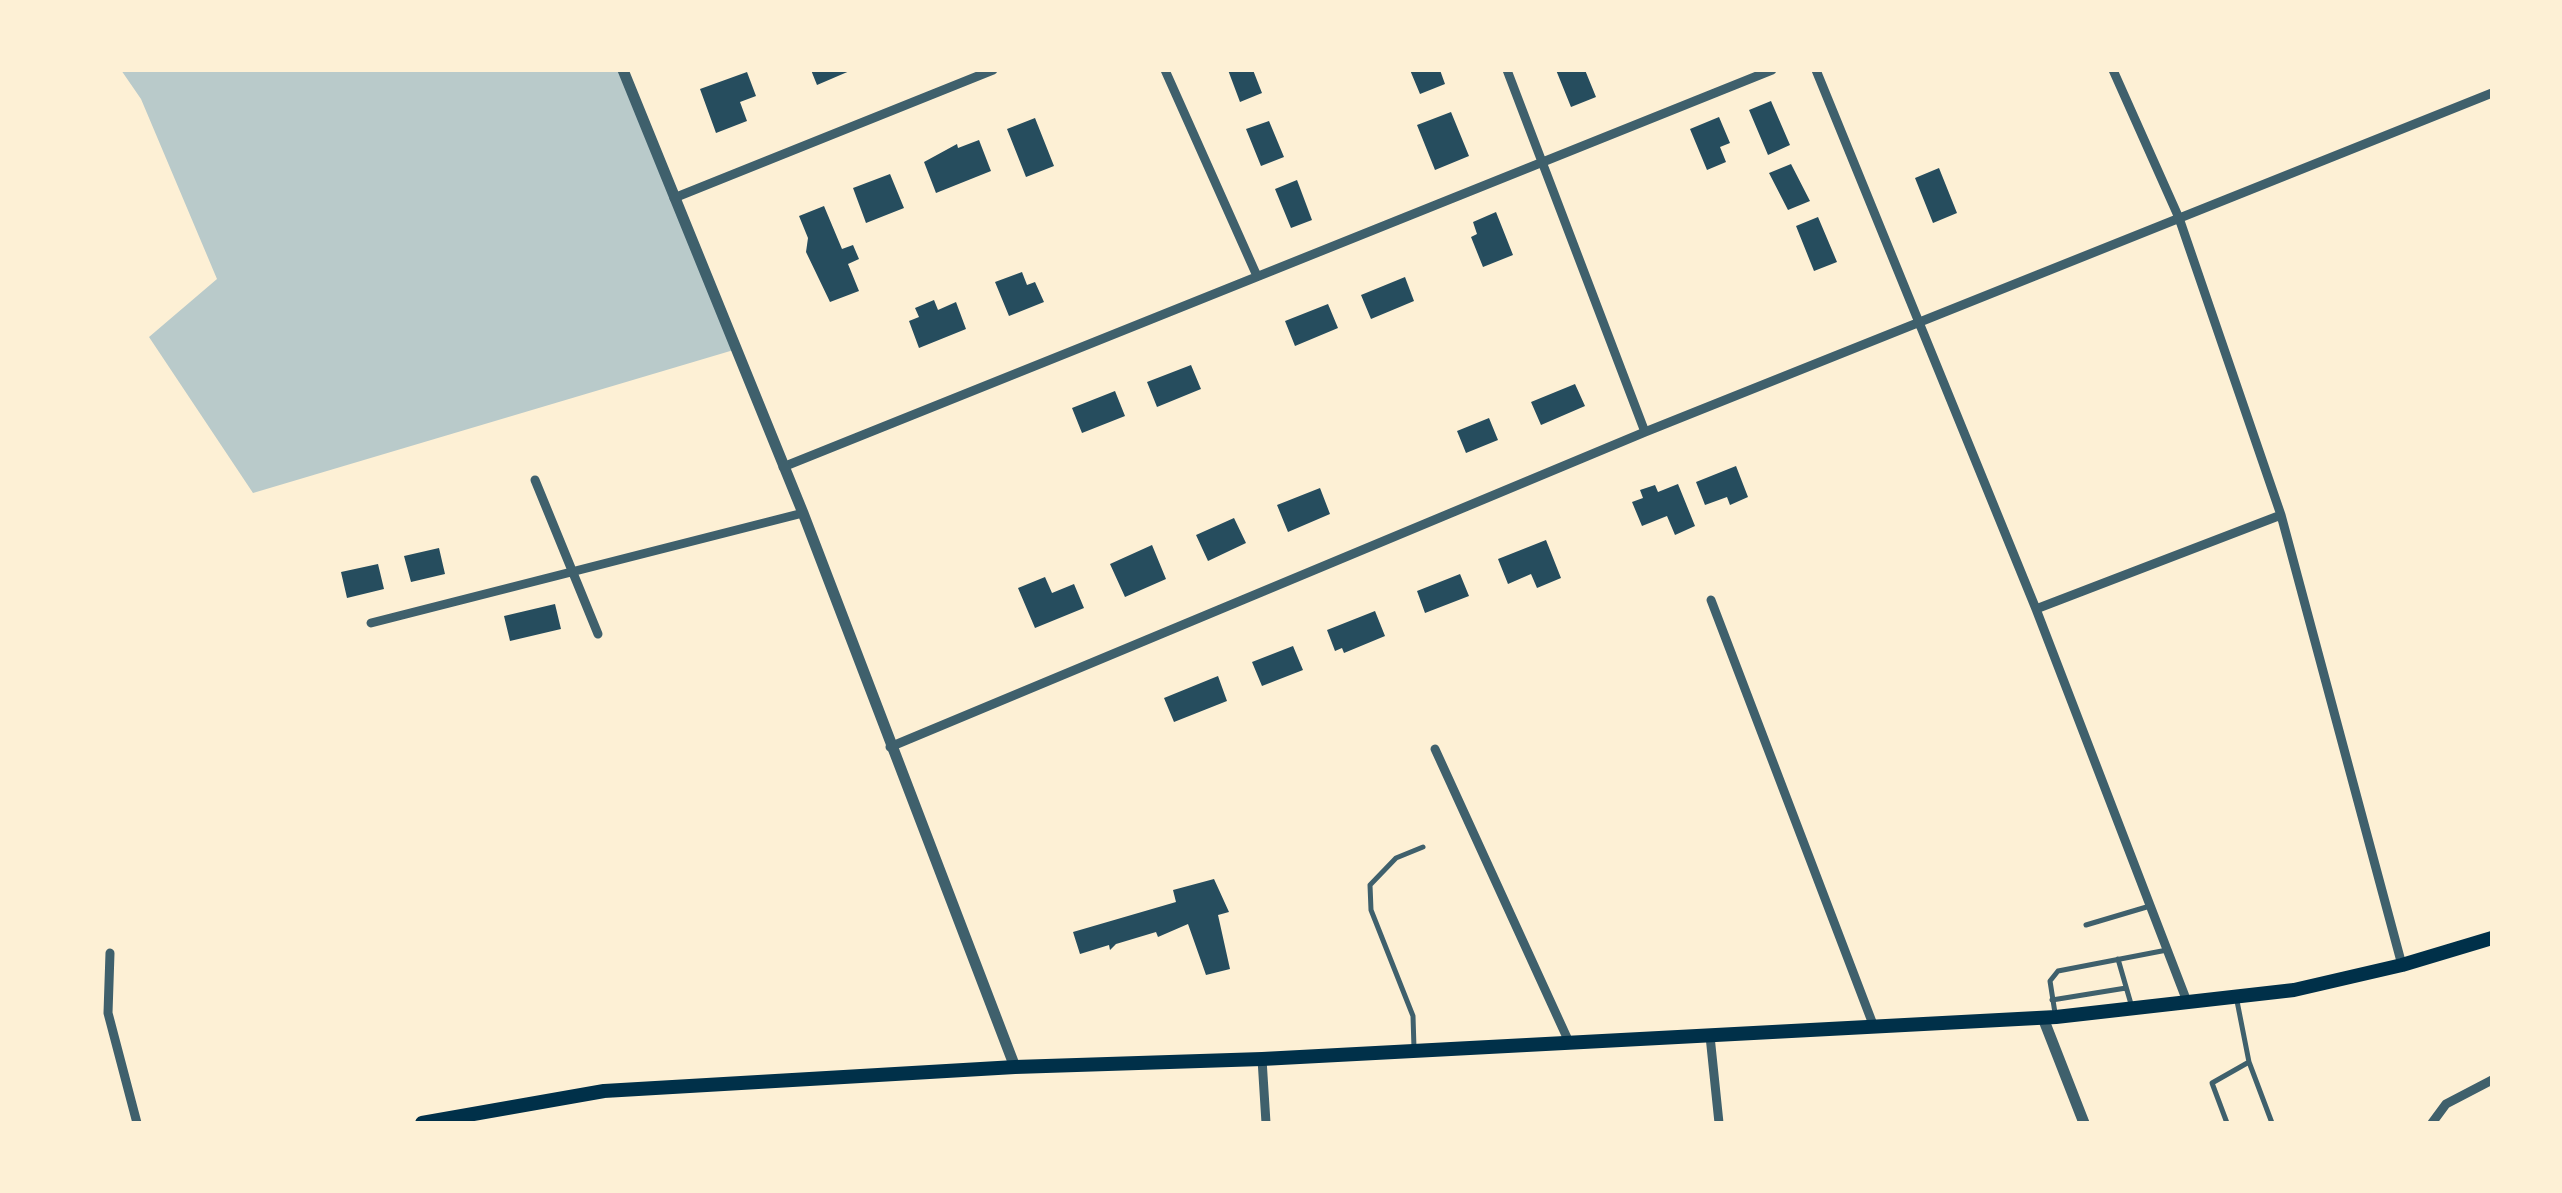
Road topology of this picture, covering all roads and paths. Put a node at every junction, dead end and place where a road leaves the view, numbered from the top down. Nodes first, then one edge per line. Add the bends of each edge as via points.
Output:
1 (623, 70) edge
2 (994, 70) edge
3 (1165, 70) edge
4 (1507, 70) edge
5 (1772, 70) edge
6 (1816, 70) edge
7 (2113, 70) edge
8 (2492, 93) edge
9 (1543, 160) junction
10 (674, 198) junction
11 (2179, 218) junction
12 (1256, 276) junction
13 (1921, 322) junction
14 (1645, 432) junction
15 (782, 467) junction
16 (535, 480) dead end
17 (803, 513) junction
18 (2281, 515) junction
19 (570, 573) junction
20 (1711, 600) dead end
21 (2036, 609) junction
22 (371, 623) dead end
23 (598, 634) dead end
24 (890, 747) junction
25 (1435, 750) dead end
26 (1422, 847) dead end
27 (2150, 906) junction
28 (2086, 925) dead end
29 (2492, 938) edge
30 (2167, 950) junction
31 (110, 954) dead end
32 (2118, 959) junction
33 (2402, 965) junction
34 (2126, 988) junction
35 (2236, 998) junction
36 (2052, 1000) junction
37 (2188, 1004) junction
38 (2132, 1010) junction
39 (2049, 1018) junction
40 (1874, 1026) junction
41 (1710, 1036) junction
42 (1569, 1042) junction
43 (1414, 1050) junction
44 (1262, 1059) junction
45 (2249, 1062) junction
46 (1015, 1067) junction
47 (2492, 1080) edge
48 (137, 1123) edge
49 (422, 1123) edge
50 (1266, 1123) edge
51 (1719, 1123) edge
52 (2084, 1123) edge
53 (2228, 1123) edge
54 (2272, 1123) edge
55 (2432, 1123) edge

1 - 10 street
2 - 10 street
3 - 12 street
4 - 9 street
5 - 9 street
6 - 13 street
7 - 11 street
8 - 11 street
9 - 12 street
9 - 14 street
10 - 15 street
11 - 13 street
11 - 18 street
12 - 15 street
13 - 14 street
13 - 21 street
14 - 24 street
15 - 17 street
16 - 19 street
17 - 19 street
17 - 24 street
18 - 21 street
18 - 33 street
19 - 22 street
19 - 23 street
20 - 40 street
21 - 27 street
24 - 46 street
25 - 42 street
26 - 43 lane via 1396,858 1370,885 1371,910 1414,1016
27 - 28 lane
27 - 30 street
29 - 33 main road
30 - 32 lane
30 - 37 street
31 - 48 street via 108,1013
32 - 34 lane
32 - 36 lane via 2058,971 2050,981
33 - 35 main road
34 - 36 lane
34 - 38 lane
35 - 37 main road
35 - 45 lane
36 - 39 lane
37 - 38 main road
38 - 39 main road
39 - 40 main road
39 - 52 street
40 - 41 main road
41 - 42 main road
41 - 51 street
42 - 43 main road
43 - 44 main road
44 - 46 main road
44 - 50 street
45 - 53 lane via 2212,1083
45 - 54 lane
46 - 49 main road via 604,1091
47 - 55 street via 2446,1104

